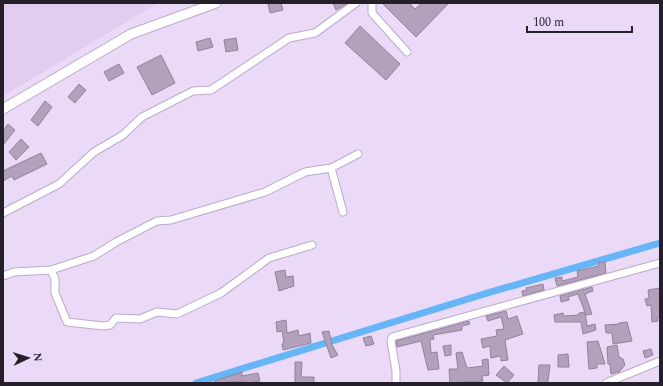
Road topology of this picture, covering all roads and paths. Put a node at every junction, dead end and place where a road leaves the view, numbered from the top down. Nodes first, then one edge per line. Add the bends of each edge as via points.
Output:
1 (216, 3) edge
2 (356, 3) edge
3 (372, 3) edge
4 (407, 52) dead end
5 (3, 110) edge
6 (358, 154) dead end
7 (331, 168) junction
8 (343, 212) dead end
9 (3, 213) edge
10 (312, 245) dead end
11 (660, 263) edge
12 (51, 270) junction
13 (3, 276) edge
14 (660, 361) edge
15 (396, 383) edge
16 (606, 383) edge

1 - 5 main road via 131,34
2 - 9 street via 315,33 289,38 211,90 193,91 142,117 123,135 94,152 59,184
3 - 4 street via 372,13
6 - 7 street
7 - 8 street
7 - 12 street via 305,172 265,192 172,220 157,221 94,256
10 - 12 street via 269,258 221,293 177,314 157,312 140,319 116,318 110,325 103,326 67,322 55,292 55,279
11 - 15 street via 392,337
12 - 13 street via 14,272
14 - 16 street

